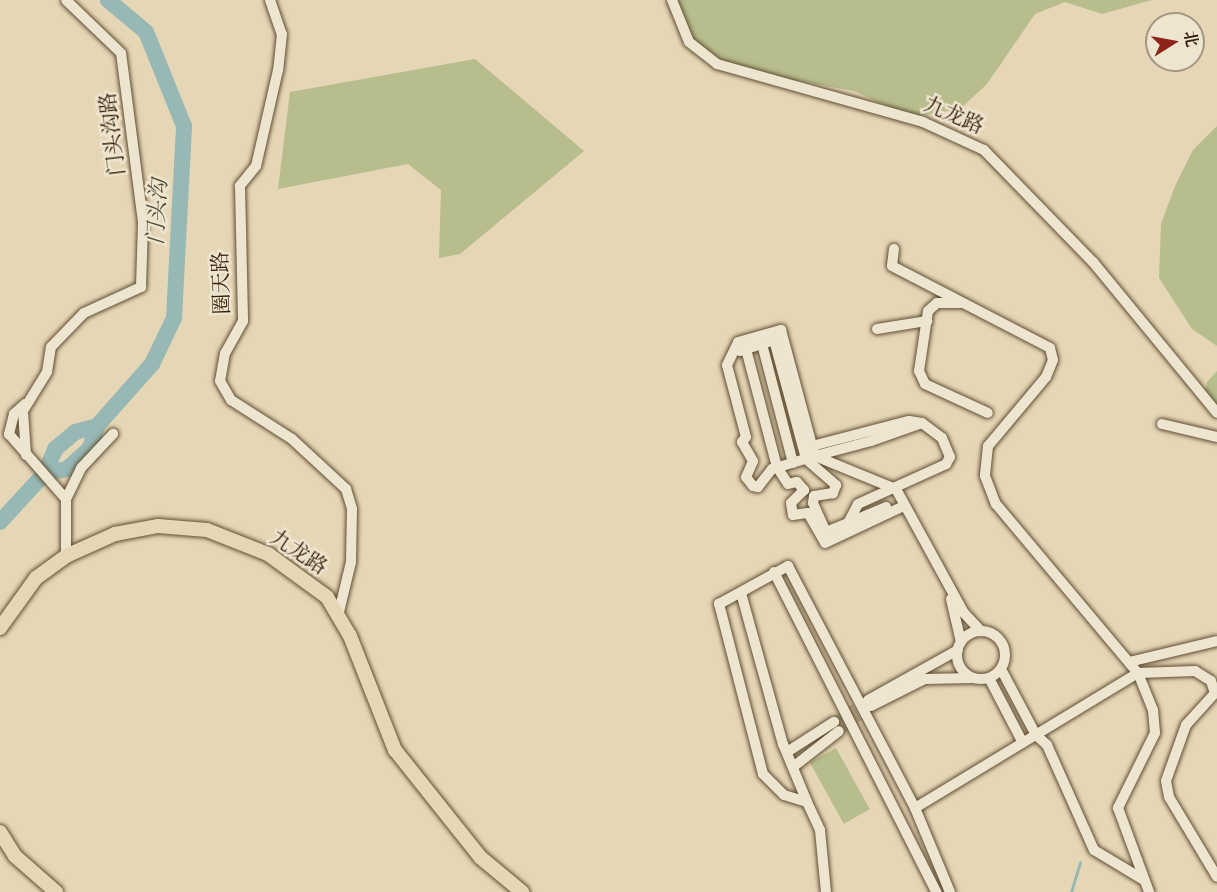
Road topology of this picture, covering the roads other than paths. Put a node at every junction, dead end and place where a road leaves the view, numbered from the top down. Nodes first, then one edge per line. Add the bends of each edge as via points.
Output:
1 (66, 0) edge
2 (270, 0) edge
3 (672, 0) edge
4 (894, 249) dead end
5 (964, 303) junction
6 (927, 321) junction
7 (876, 329) dead end
8 (773, 335) junction
9 (762, 344) junction
10 (746, 349) junction
11 (732, 353) junction
12 (988, 413) dead end
13 (1217, 413) edge
14 (1162, 424) dead end
15 (113, 434) dead end
16 (1217, 437) edge
17 (811, 454) junction
18 (793, 463) junction
19 (777, 467) junction
20 (896, 489) junction
21 (66, 499) junction
22 (902, 503) junction
23 (849, 524) junction
24 (66, 556) junction
25 (774, 572) junction
26 (948, 586) junction
27 (741, 593) junction
28 (338, 616) junction
29 (0, 628) edge
30 (981, 631) junction
31 (1217, 641) edge
32 (960, 646) junction
33 (1129, 662) junction
34 (1001, 669) junction
35 (1138, 673) junction
36 (975, 678) junction
37 (989, 678) junction
38 (1036, 735) junction
39 (1023, 743) junction
40 (787, 752) junction
41 (793, 767) junction
42 (807, 802) junction
43 (915, 808) junction
44 (0, 832) edge
45 (1217, 877) edge
46 (1144, 880) junction
47 (56, 892) edge
48 (522, 892) edge
49 (826, 892) edge
50 (936, 892) edge
51 (950, 892) edge
52 (1149, 892) edge

1 - 21 street, 门头沟路 via 121,53 143,222 141,287 84,313 59,338 47,372 27,402 26,455
2 - 28 street, 圈天路 via 282,34 278,70 256,166 240,186 243,321 225,353 220,381 231,400 308,452 346,489 352,509 351,562
3 - 13 street, 九龙路 via 689,42 717,64 923,122 984,150 1093,262
4 - 5 street via 892,266
5 - 6 street via 937,303
5 - 33 street via 1050,348 1053,360 1046,377 988,446 985,476 996,504
6 - 7 street
6 - 12 street via 920,371 924,384
8 - 9 street
8 - 11 street via 738,342
8 - 17 street via 781,330
9 - 10 street
9 - 18 street
10 - 11 street
10 - 19 street
11 - 19 street via 727,365 746,437 742,442 753,461 748,483 758,487
14 - 16 street
15 - 21 street via 81,468
17 - 18 street
17 - 20 street
17 - 20 street via 922,423 942,438 950,457 946,464
17 - 23 street via 836,485 833,493 813,496 826,532
18 - 19 street
19 - 22 street via 788,483 796,482 804,490 788,509 797,518 808,513 825,543
20 - 22 street
20 - 23 street via 858,504
21 - 24 street
22 - 23 street
22 - 26 street
24 - 28 main road, 九龙路 via 136,530 207,530 236,538 309,579
24 - 29 main road, 九龙路 via 36,578
25 - 27 street
25 - 43 street via 788,566
25 - 50 street
26 - 30 street
26 - 32 street
27 - 40 street
27 - 42 street via 719,604 763,774 784,795
28 - 48 main road, 九龙路 via 395,750 480,857
30 - 32 street
30 - 34 street via 1001,641 1005,656
31 - 33 street
32 - 36 street via 960,665
32 - 36 street via 870,703 925,679
33 - 35 street
34 - 37 street
34 - 38 street
35 - 38 street
35 - 45 street via 1195,671 1211,681 1215,693 1186,725 1166,781 1170,797
35 - 46 street via 1153,710 1155,733 1118,808
36 - 37 street
37 - 39 street
38 - 39 street
38 - 46 street via 1047,745 1094,850
39 - 43 street
40 - 41 street
40 - 41 street via 836,727
41 - 42 street
42 - 49 street via 820,830
43 - 51 street
44 - 47 main road via 15,856
46 - 52 street

